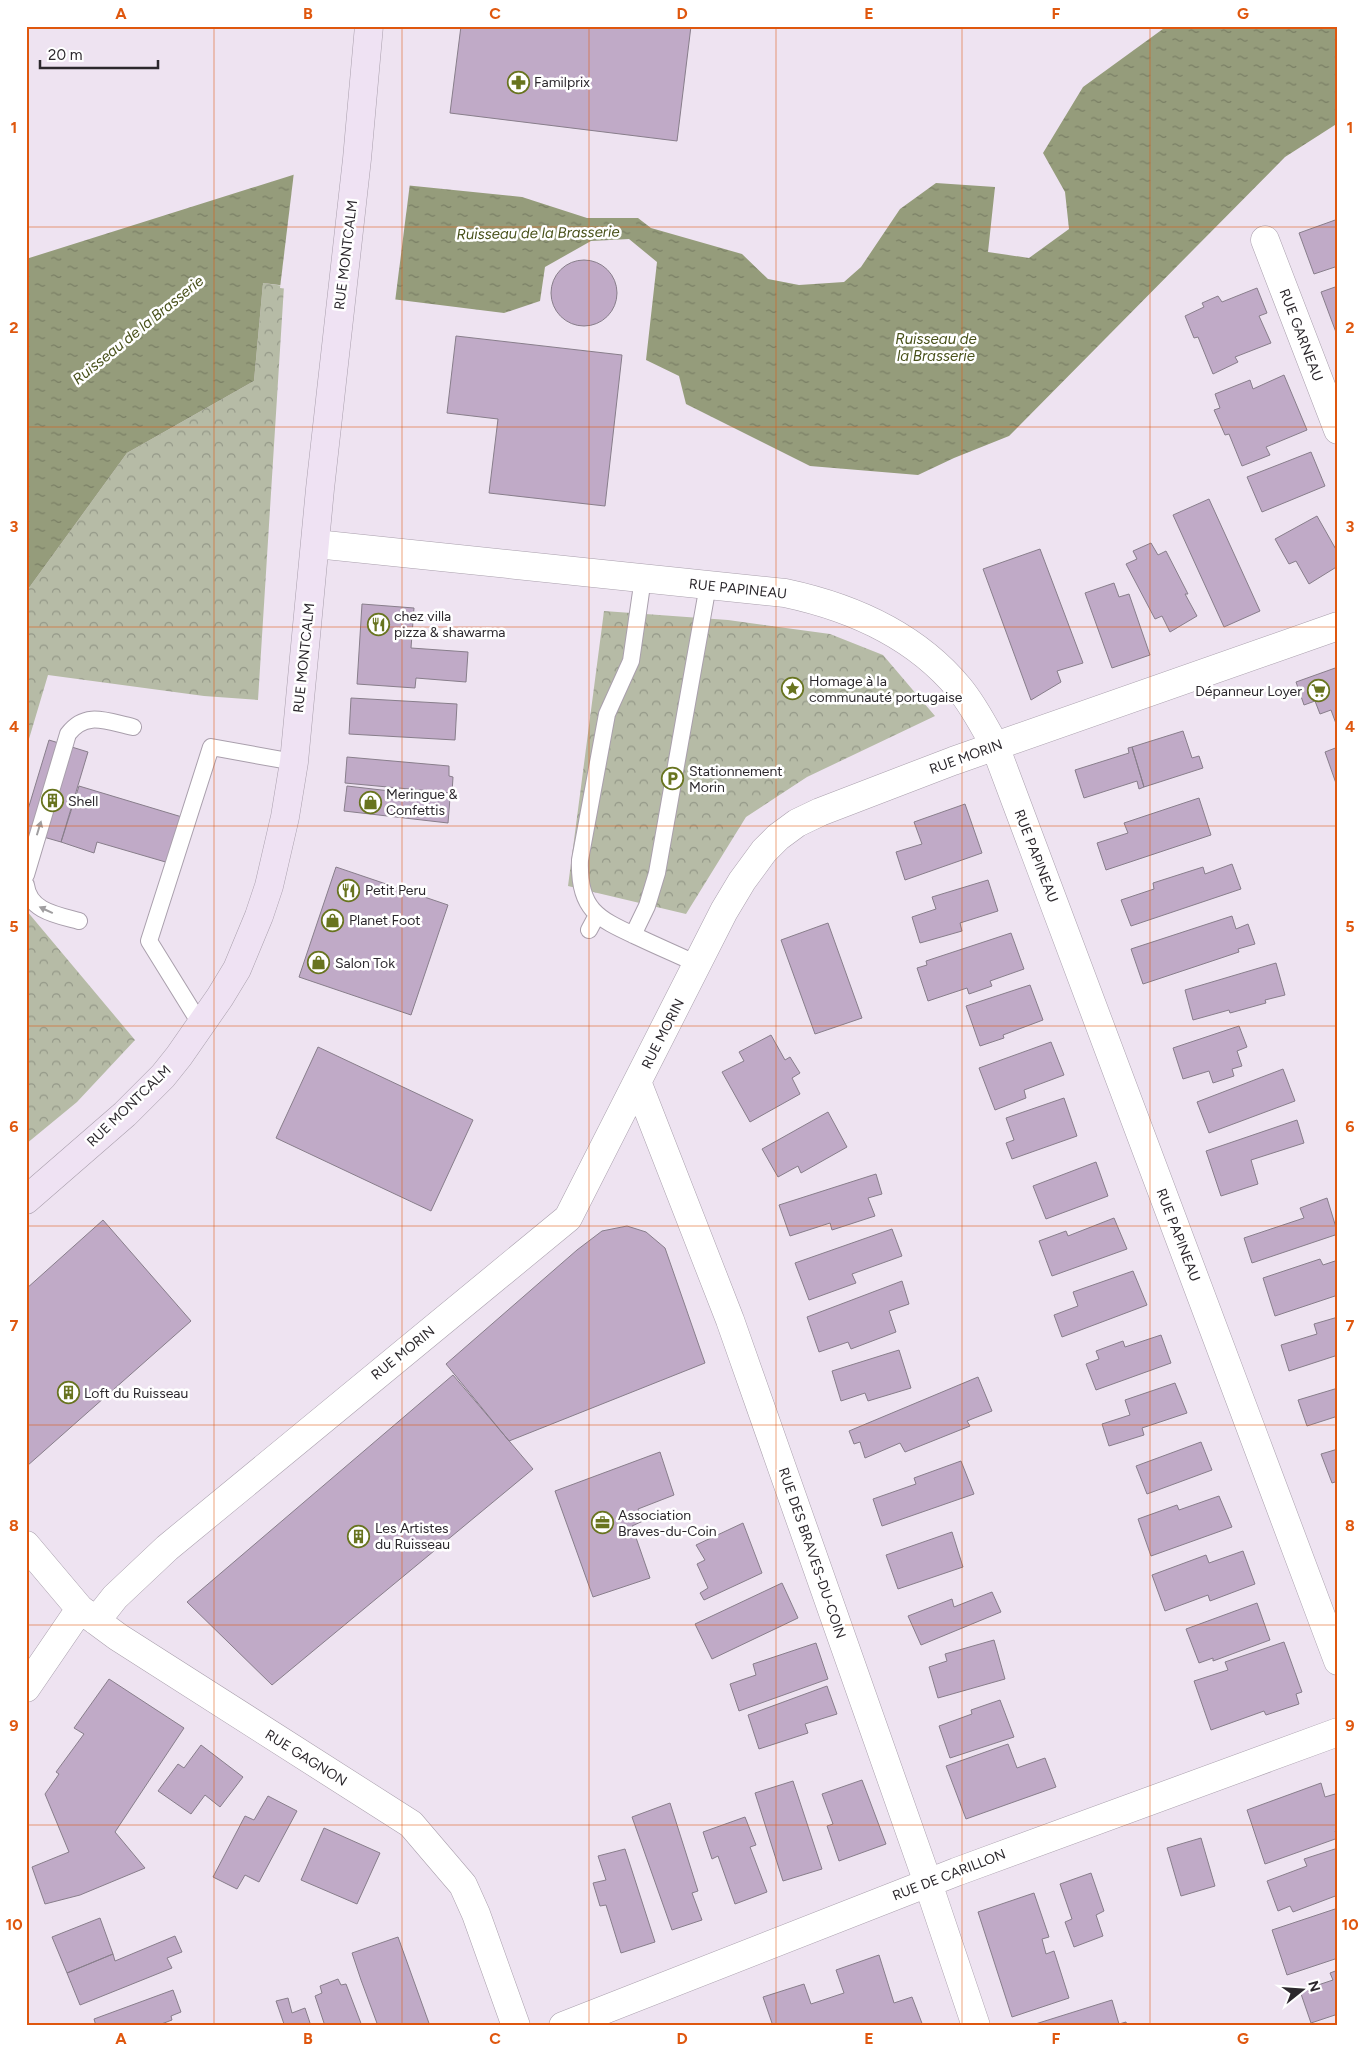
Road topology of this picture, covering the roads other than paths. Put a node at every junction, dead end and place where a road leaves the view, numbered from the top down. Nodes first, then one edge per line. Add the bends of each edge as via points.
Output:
1 (369, 26) edge
2 (1264, 240) dead end
3 (1338, 430) edge
4 (316, 544) junction
5 (643, 578) junction
6 (708, 585) junction
7 (1338, 626) edge
8 (133, 727) dead end
9 (995, 746) junction
10 (294, 762) junction
11 (26, 875) edge
12 (26, 885) edge
13 (597, 915) junction
14 (78, 921) dead end
15 (589, 930) dead end
16 (633, 935) junction
17 (697, 964) junction
18 (201, 1025) junction
19 (638, 1084) junction
20 (26, 1200) edge
21 (26, 1545) edge
22 (88, 1615) junction
23 (1338, 1661) edge
24 (26, 1688) edge
25 (1338, 1732) edge
26 (928, 1883) junction
27 (516, 2026) edge
28 (563, 2026) edge
29 (976, 2026) edge

1 - 4 main road, RUE MONTCALM
2 - 3 street, RUE GARNEAU
4 - 5 street, RUE PAPINEAU
4 - 10 main road, RUE MONTCALM
5 - 6 street, RUE PAPINEAU
5 - 13 lane via 631,661 607,714 580,860 582,890
6 - 9 street, RUE PAPINEAU via 811,598 895,633 922,651 960,689
6 - 16 lane via 657,873 647,906
7 - 9 street, RUE MORIN
11 -> 8 lane via 68,734 74,726 94,719
9 - 17 street, RUE MORIN via 797,823 778,837 752,866
9 - 23 street, RUE PAPINEAU
10 - 18 main road, RUE MONTCALM via 278,853 259,916 236,969
10 - 18 lane via 211,747 149,941
14 -> 12 lane via 36,906 27,894
13 - 15 lane
13 - 16 lane
16 - 17 lane
17 - 19 street, RUE MORIN
18 - 20 main road, RUE MONTCALM via 179,1056 125,1114
19 - 22 street, RUE MORIN via 568,1218 167,1548 115,1597
19 - 26 street, RUE DES BRAVES-DU-COIN via 730,1320
21 - 22 street, RUE GAGNON
22 - 24 street, RUE MORIN
22 - 27 street, RUE GAGNON via 411,1824 463,1885
25 - 26 street, RUE DE CARILLON
26 - 28 street, RUE DE CARILLON
26 - 29 street, RUE DES BRAVES-DU-COIN

